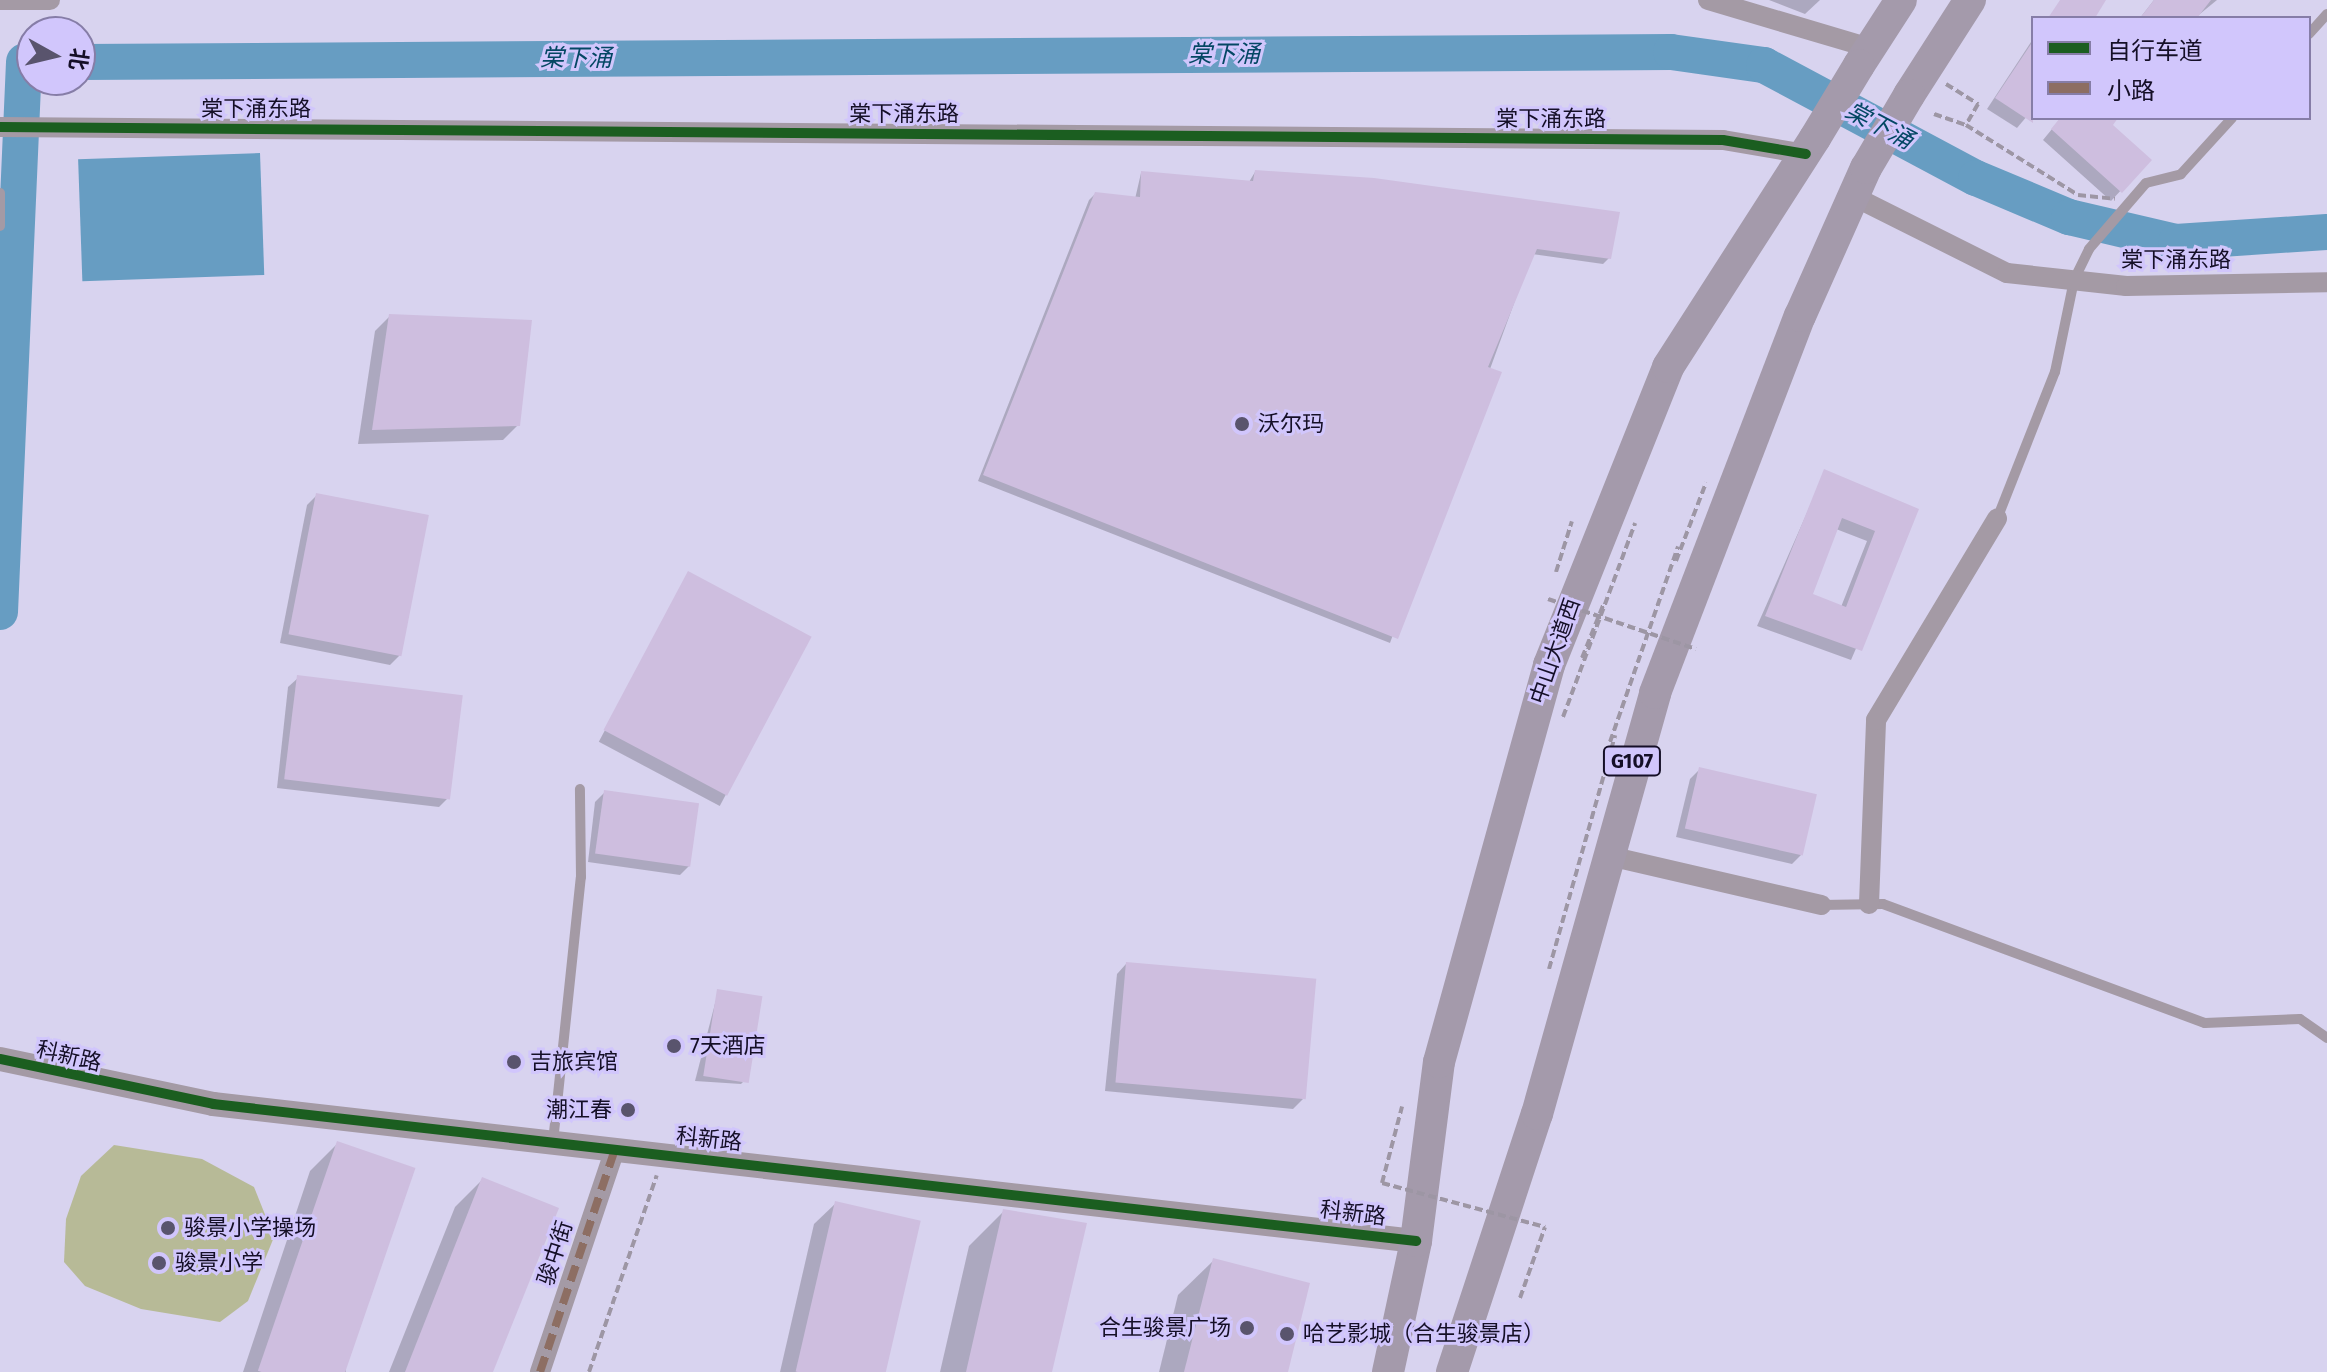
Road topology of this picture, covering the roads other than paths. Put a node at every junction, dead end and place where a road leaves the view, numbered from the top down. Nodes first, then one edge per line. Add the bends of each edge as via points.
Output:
1 (0, 0) edge
2 (50, 0) edge
3 (1708, 0) edge
4 (1901, 0) edge
5 (1970, 0) edge
6 (2327, 14) edge
7 (2311, 32) edge
8 (1865, 57) junction
9 (2230, 120) edge
10 (5, 127) edge
11 (1810, 146) junction
12 (1860, 182) junction
13 (0, 193) edge
14 (0, 226) edge
15 (2074, 280) junction
16 (2327, 282) edge
17 (1997, 519) joint
18 (580, 789) dead end
19 (1605, 855) junction
20 (1869, 904) junction
21 (1821, 905) joint
22 (2327, 1038) edge
23 (0, 1059) edge
24 (553, 1142) junction
25 (615, 1149) junction
26 (1416, 1241) junction
27 (540, 1372) edge
28 (1388, 1372) edge
29 (1452, 1372) edge

1 - 2 street
3 - 8 street
4 - 8 highway, 中山大道西
5 - 12 highway, G107, bridge via 1922,93
6 - 7 lane
8 - 11 highway, 中山大道西, bridge
9 - 15 lane via 2181,174 2146,183 2089,249
10 - 11 street, 棠下涌东路 via 1723,140
11 - 26 highway, 中山大道西 via 1668,367 1549,665 1439,1062
12 - 15 street, 棠下涌东路 via 2007,273
12 - 19 highway, G107 via 1687,603
13 - 14 lane
15 - 16 street, 棠下涌东路 via 2126,286
15 - 17 lane via 2055,372
17 - 20 street via 1876,720
18 - 24 lane via 581,877
19 - 21 street
19 - 29 highway, G107 via 1537,1114
20 - 21 lane
20 - 22 lane via 2205,1023 2300,1019
23 - 24 street, 科新路 via 213,1104
24 - 25 street, 科新路
25 - 26 street, 科新路
25 - 27 street, 骏中街
26 - 28 highway, 中山大道西

